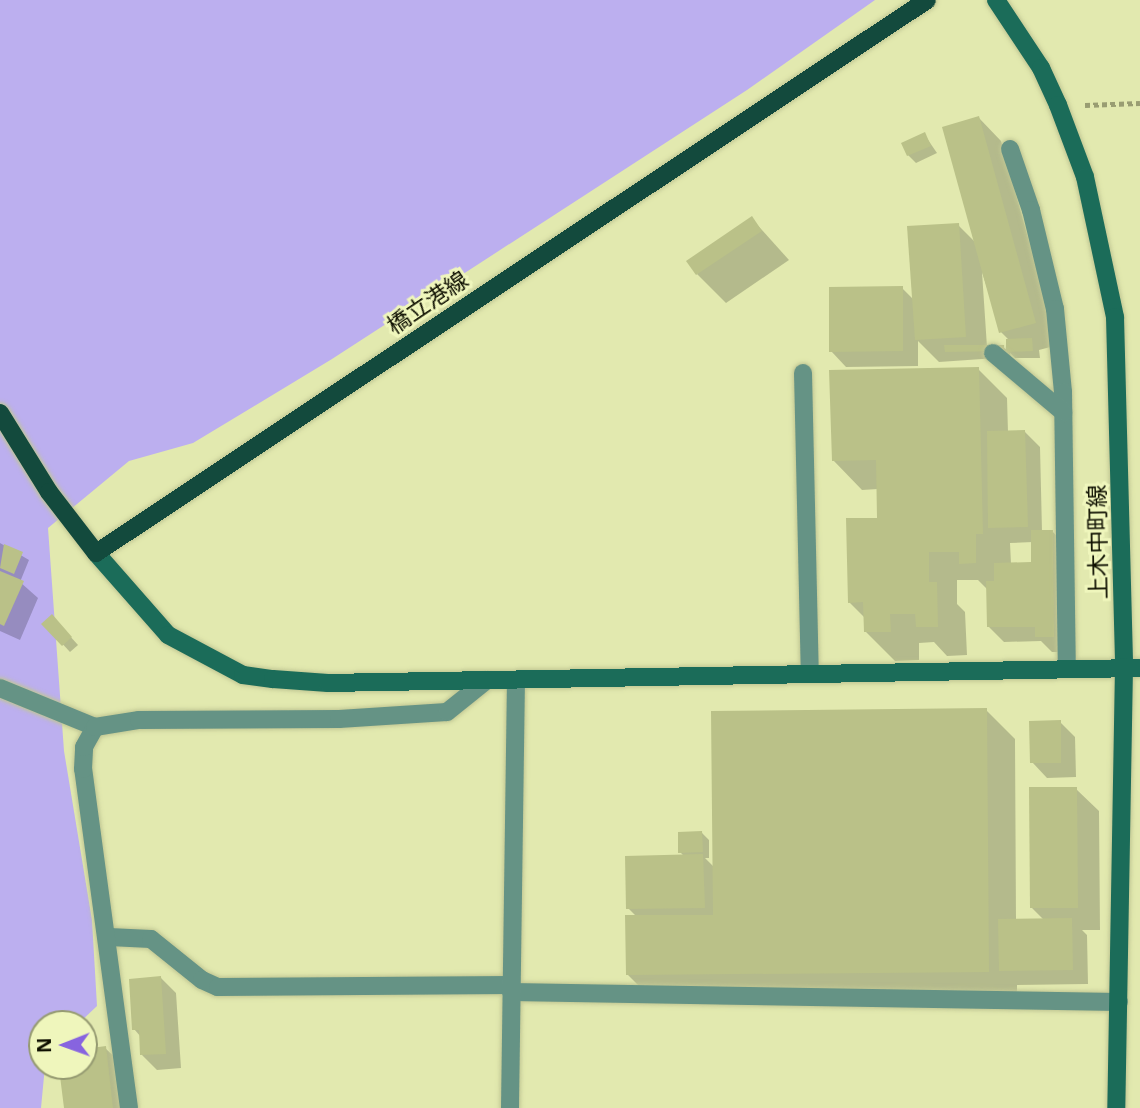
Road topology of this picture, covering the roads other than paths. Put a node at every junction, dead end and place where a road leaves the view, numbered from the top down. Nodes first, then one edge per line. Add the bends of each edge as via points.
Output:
1 (927, 0) edge
2 (996, 0) edge
3 (1010, 149) dead end
4 (993, 353) dead end
5 (803, 373) dead end
6 (1063, 412) junction
7 (0, 413) edge
8 (96, 553) junction
9 (1132, 667) edge
10 (1067, 668) junction
11 (810, 674) junction
12 (487, 680) junction
13 (516, 680) junction
14 (0, 688) edge
15 (95, 727) junction
16 (109, 937) junction
17 (511, 988) junction
18 (1119, 1002) junction
19 (129, 1108) edge
20 (510, 1108) edge
21 (1116, 1108) edge

1 - 8 main road, 橋立港線
2 - 9 main road, 上木中町線 via 1041,68 1058,105 1085,177 1115,317
3 - 6 street via 1031,210 1055,309
4 - 6 street
5 - 11 street
6 - 10 street
7 - 8 main road via 49,492
8 - 12 main road via 168,635 243,675 328,683
9 - 10 main road
9 - 18 main road, 上木中町線
10 - 11 main road
11 - 13 main road
12 - 13 main road
12 - 15 street via 447,712 339,719 139,720
13 - 17 street
14 - 15 street
15 - 16 street via 83,747 83,769
16 - 17 street via 152,939 202,980 218,987
16 - 19 street
17 - 18 street
17 - 20 street
18 - 21 main road, 上木中町線

